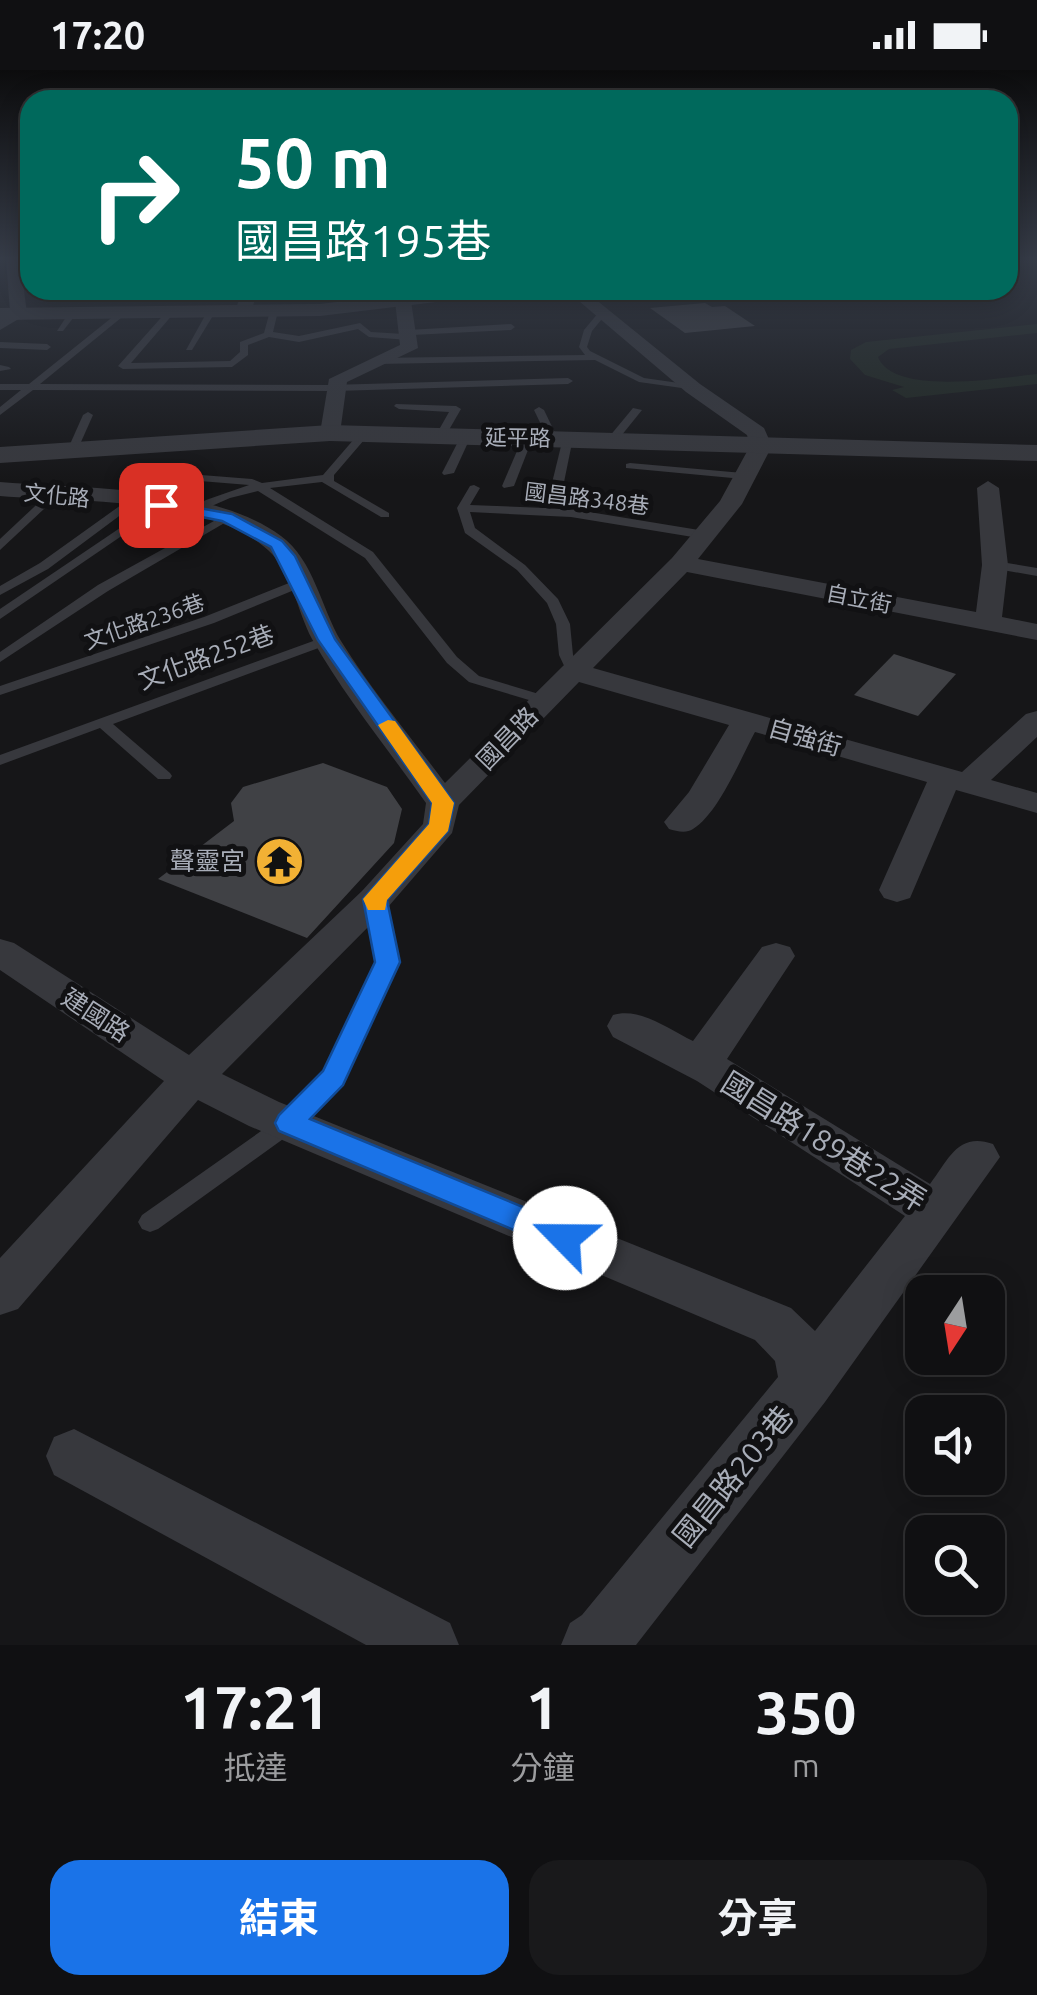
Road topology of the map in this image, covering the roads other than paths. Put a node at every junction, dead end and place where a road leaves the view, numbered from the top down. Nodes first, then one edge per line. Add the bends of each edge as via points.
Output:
1 (99, 332) edge
2 (145, 332) edge
3 (198, 332) edge
4 (332, 332) edge
5 (367, 332) edge
6 (409, 332) edge
7 (456, 332) edge
8 (587, 332) edge
9 (625, 332) edge
10 (268, 334) joint
11 (409, 338) junction
12 (443, 344) dead end
13 (0, 345) edge
14 (46, 347) dead end
15 (188, 348) dead end
16 (593, 358) junction
17 (377, 361) junction
18 (568, 381) dead end
19 (0, 387) edge
20 (29, 387) junction
21 (335, 387) junction
22 (694, 388) junction
23 (398, 406) dead end
24 (539, 410) dead end
25 (637, 410) dead end
26 (0, 412) edge
27 (88, 415) dead end
28 (330, 432) junction
29 (365, 433) junction
30 (454, 435) junction
31 (549, 437) junction
32 (613, 439) junction
33 (761, 446) junction
34 (72, 451) junction
35 (1037, 453) edge
36 (0, 456) edge
37 (630, 466) dead end
38 (448, 473) dead end
39 (163, 475) dead end
40 (743, 476) junction
41 (327, 478) junction
42 (258, 486) junction
43 (508, 486) dead end
44 (558, 487) dead end
45 (474, 488) dead end
46 (988, 488) dead end
47 (0, 489) edge
48 (54, 494) junction
49 (132, 502) junction
50 (161, 505) junction
51 (463, 508) junction
52 (194, 510) junction
53 (385, 515) dead end
54 (227, 518) junction
55 (705, 535) junction
56 (0, 546) edge
57 (681, 563) junction
58 (995, 565) junction
59 (1037, 572) edge
60 (300, 583) junction
61 (0, 591) edge
62 (0, 615) edge
63 (988, 623) junction
64 (1037, 632) edge
65 (326, 640) junction
66 (0, 658) edge
67 (573, 670) junction
68 (0, 691) edge
69 (544, 700) junction
70 (747, 720) junction
71 (1037, 720) edge
72 (102, 722) junction
73 (0, 760) edge
74 (164, 776) dead end
75 (956, 781) junction
76 (443, 803) junction
77 (1037, 803) edge
78 (681, 822) dead end
79 (897, 890) dead end
80 (375, 899) junction
81 (0, 952) edge
82 (776, 956) dead end
83 (627, 1026) dead end
84 (712, 1070) junction
85 (192, 1078) junction
86 (289, 1123) junction
87 (977, 1157) dead end
88 (937, 1212) junction
89 (150, 1222) dead end
90 (0, 1293) edge
91 (806, 1384) junction
92 (74, 1456) dead end
93 (600, 1642) edge
94 (428, 1645) edge

1 - 20 lane
2 - 10 lane via 123,366 232,364 246,353 244,344
3 - 15 lane
4 - 10 lane via 299,340
5 - 11 lane
6 - 11 street
7 - 11 lane
8 - 16 lane via 583,347
9 - 22 street
11 - 12 lane
11 - 17 street via 409,348
13 - 14 lane
16 - 17 lane
16 - 22 lane via 642,380
17 - 21 street via 346,373
18 - 21 lane
19 - 20 lane
20 - 21 lane
20 - 26 lane
21 - 28 street
22 - 33 street via 756,432
23 - 30 lane via 456,409
24 - 31 lane
25 - 32 lane
27 - 34 lane
28 - 29 street, 延平路
28 - 34 street, 延平路
29 - 30 street, 延平路
29 - 41 lane
30 - 31 street, 延平路
30 - 38 lane
31 - 32 street, 延平路
31 - 43 lane
31 - 44 lane
32 - 33 street, 延平路
33 - 35 street, 延平路
33 - 40 street, 國昌路
34 - 36 street, 延平路
37 - 40 lane
39 - 42 lane
40 - 55 street, 國昌路
41 - 42 lane
41 - 53 lane
42 - 52 lane
42 - 69 lane via 369,555 474,679
45 - 51 lane
46 - 58 street
47 - 48 street, 文化路
48 - 49 street, 文化路
48 - 56 lane
49 - 50 street, 文化路
49 - 61 lane
50 - 52 street, 文化路
50 - 62 lane
51 - 55 lane, 國昌路348巷 via 571,513
51 - 67 lane via 469,530 523,566 552,600
52 - 54 street, 文化路
54 - 60 street, 文化路 via 276,544
54 - 66 lane via 103,588
55 - 57 street, 國昌路
57 - 63 street, 自立街
57 - 67 street, 國昌路
58 - 59 lane
58 - 63 street
60 - 65 street, 文化路
60 - 68 lane, 文化路236巷
63 - 64 street, 自立街
65 - 72 lane, 文化路252巷
65 - 76 street, 文化路
67 - 69 street, 國昌路
67 - 70 street, 自強街
69 - 76 street, 國昌路
70 - 75 street, 自強街
70 - 78 street via 703,798
71 - 75 street
72 - 73 lane, 文化路252巷
72 - 74 lane
75 - 77 street, 自強街
75 - 79 street
76 - 80 street, 國昌路 via 440,826
80 - 85 street, 國昌路
80 - 86 lane via 388,962 334,1077
81 - 85 street, 建國路
82 - 84 street, 國昌路189巷22弄 via 711,1046 705,1058
83 - 84 street, 國昌路189巷22弄
84 - 88 street, 國昌路189巷22弄
85 - 86 street, 國昌路203巷
85 - 90 street, 國昌路
86 - 89 lane
86 - 91 street, 國昌路203巷 via 772,1324 798,1349
87 - 88 street, 國昌路189巷22弄
88 - 91 street, 國昌路189巷22弄
91 - 93 street, 國昌路203巷
92 - 94 street

